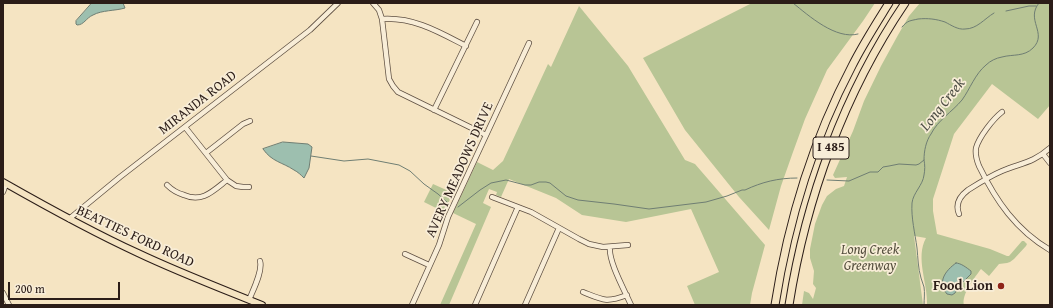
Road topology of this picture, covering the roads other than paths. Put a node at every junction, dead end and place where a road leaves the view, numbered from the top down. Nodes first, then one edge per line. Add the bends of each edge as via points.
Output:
1 (338, 3) edge
2 (373, 3) edge
3 (889, 3) edge
4 (905, 3) edge
5 (382, 19) junction
6 (477, 22) dead end
7 (529, 44) dead end
8 (466, 46) junction
9 (434, 110) junction
10 (1002, 112) dead end
11 (250, 121) dead end
12 (185, 127) junction
13 (486, 135) junction
14 (1050, 148) edge
15 (206, 153) junction
16 (1043, 154) junction
17 (1050, 163) edge
18 (986, 179) junction
19 (227, 180) junction
20 (5, 183) edge
21 (167, 185) dead end
22 (249, 187) dead end
23 (3, 192) edge
24 (492, 197) dead end
25 (518, 207) junction
26 (959, 214) dead end
27 (69, 219) junction
28 (560, 228) junction
29 (628, 245) dead end
30 (610, 247) junction
31 (1050, 250) edge
32 (405, 254) dead end
33 (260, 261) dead end
34 (429, 265) junction
35 (583, 292) dead end
36 (627, 295) junction
37 (4, 296) edge
38 (249, 300) junction
39 (9, 305) edge
40 (262, 305) edge
41 (412, 305) edge
42 (476, 305) edge
43 (525, 305) edge
44 (631, 305) edge
45 (775, 305) edge
46 (789, 305) edge

1 - 12 street, MIRANDA ROAD via 310,30
2 - 5 street
3 - 45 highway, I 485 via 852,66 815,150 790,227
4 - 46 highway, I 485 via 863,74 832,145 803,235
5 - 8 street via 406,21 428,27
5 - 9 street via 389,79 393,86 398,92
6 - 8 street
7 - 13 street, AVERY MEADOWS DRIVE
8 - 9 street
9 - 13 street
10 - 18 street via 978,142 977,161
11 - 15 street
12 - 15 street
12 - 27 street, MIRANDA ROAD
13 - 34 street, AVERY MEADOWS DRIVE
14 - 16 street
15 - 19 street
16 - 17 street
16 - 18 street
18 - 26 street via 962,196 957,208
18 - 31 street via 1000,204 1013,220 1030,237
19 - 21 street via 210,194 195,198 174,191
19 - 22 street via 236,186
20 - 23 street
20 - 27 main road, BEATTIES FORD ROAD
24 - 25 street
25 - 28 street
25 - 42 street
27 - 38 main road, BEATTIES FORD ROAD via 156,262
28 - 30 street via 589,244
28 - 43 street
29 - 30 street
30 - 36 street via 614,267
32 - 34 street
33 - 38 street via 261,268
34 - 41 street, AVERY MEADOWS DRIVE
35 - 36 street via 609,300
36 - 44 street
37 - 39 street
38 - 40 main road, BEATTIES FORD ROAD

